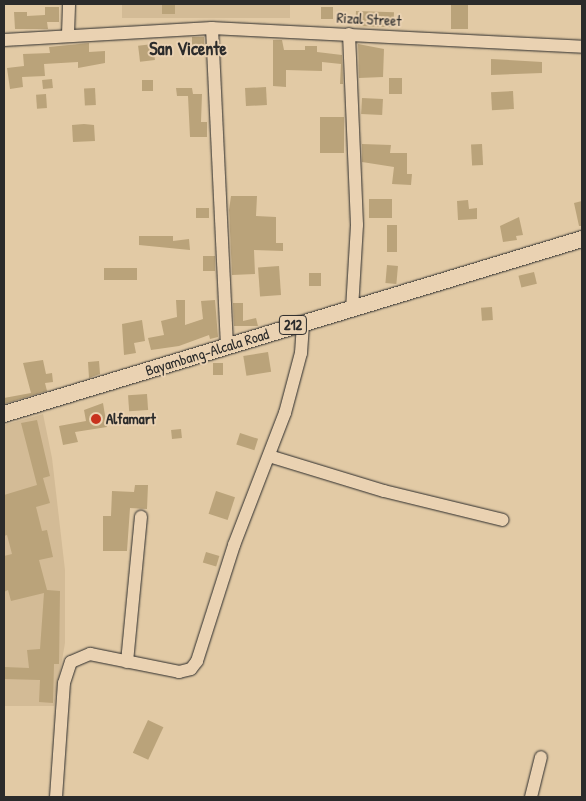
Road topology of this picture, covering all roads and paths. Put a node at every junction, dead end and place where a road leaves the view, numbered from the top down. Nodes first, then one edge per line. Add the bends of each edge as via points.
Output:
1 (68, 4) edge
2 (212, 28) junction
3 (68, 34) junction
4 (349, 34) junction
5 (4, 40) edge
6 (582, 47) edge
7 (582, 240) edge
8 (352, 309) junction
9 (303, 323) junction
10 (227, 345) junction
11 (4, 414) edge
12 (269, 456) junction
13 (141, 517) dead end
14 (503, 520) dead end
15 (127, 662) junction
16 (541, 757) dead end
17 (56, 797) edge
18 (531, 797) edge

1 - 3 street
2 - 3 street, Rizal Street
2 - 4 street, Rizal Street
2 - 10 street
3 - 5 street, Rizal Street
4 - 6 street, Rizal Street
4 - 8 street via 357,225
7 - 8 main road, Bayambang-Alcala Road / 212
8 - 9 main road, Bayambang-Alcala Road / 212
9 - 10 main road, Bayambang-Alcala Road / 212
9 - 12 street via 296,377
10 - 11 main road, Bayambang-Alcala Road / 212
12 - 14 street via 384,491
12 - 15 street via 234,545 197,661 191,669 179,672
13 - 15 street
15 - 17 street via 90,654 78,658 66,669
16 - 18 street

